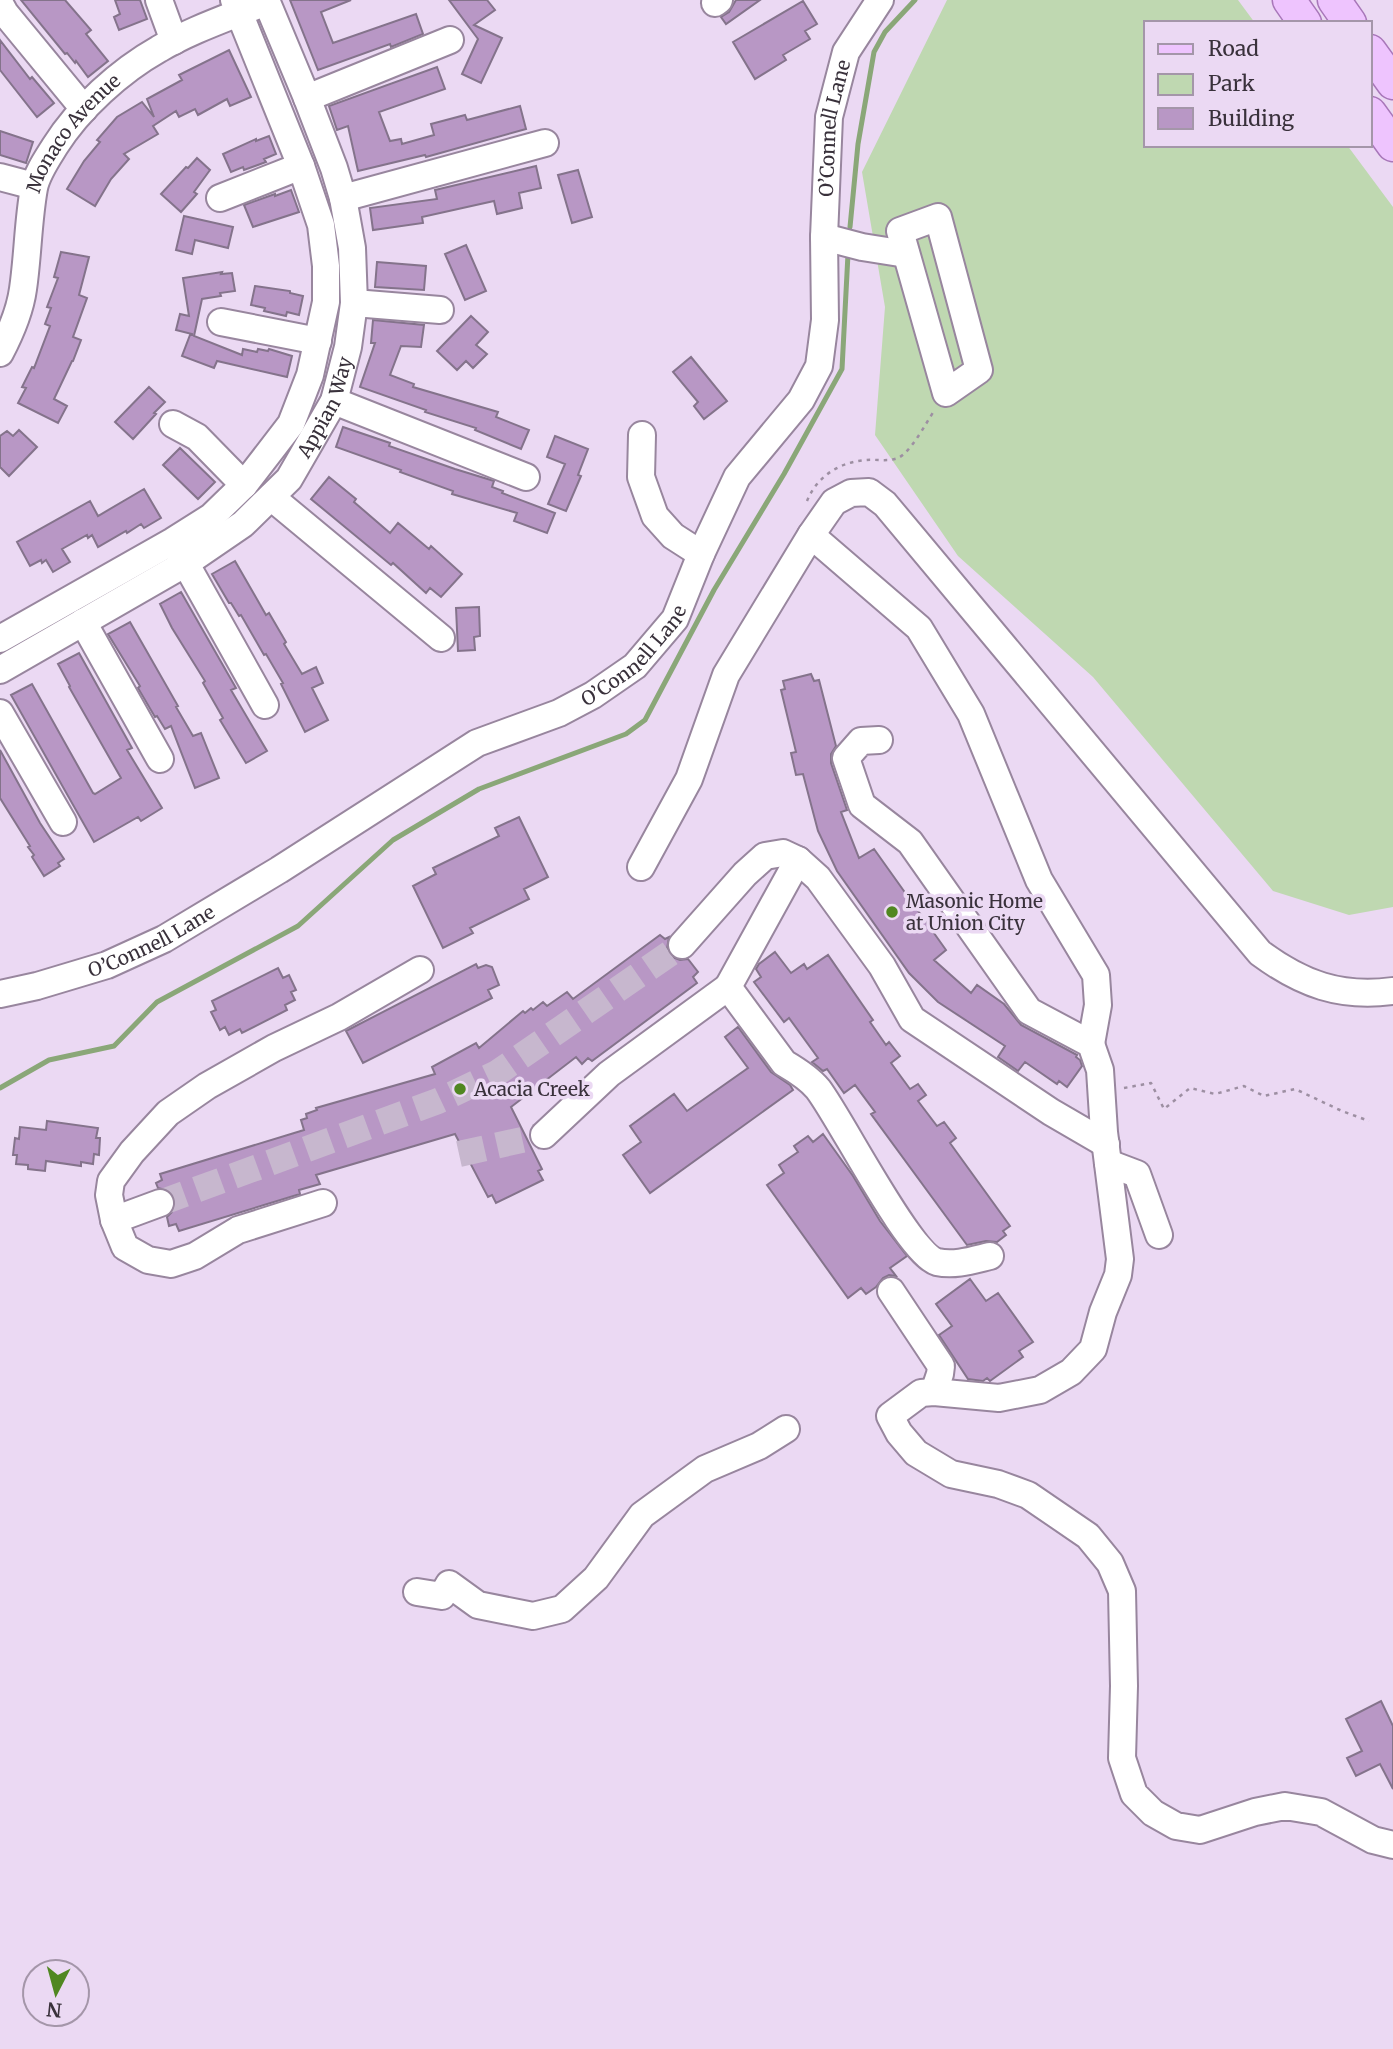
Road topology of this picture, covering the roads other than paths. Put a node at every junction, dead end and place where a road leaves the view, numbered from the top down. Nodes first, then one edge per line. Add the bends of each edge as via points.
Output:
1 (159, 0) edge
2 (880, 0) edge
3 (1289, 0) edge
4 (1334, 0) edge
5 (266, 1) edge
6 (0, 4) edge
7 (237, 6) edge
8 (1304, 21) edge
9 (1349, 21) edge
10 (450, 40) dead end
11 (174, 41) junction
12 (1372, 54) edge
13 (1393, 83) edge
14 (307, 98) junction
15 (84, 109) junction
16 (1372, 116) edge
17 (545, 143) dead end
18 (1393, 145) edge
19 (301, 166) junction
20 (0, 177) edge
21 (34, 186) junction
22 (220, 198) dead end
23 (343, 198) junction
24 (824, 228) junction
25 (906, 254) junction
26 (11, 289) edge
27 (354, 303) junction
28 (440, 310) dead end
29 (221, 321) dead end
30 (318, 341) junction
31 (0, 354) edge
32 (334, 401) junction
33 (173, 424) dead end
34 (303, 429) junction
35 (642, 435) dead end
36 (526, 477) dead end
37 (244, 485) junction
38 (271, 497) junction
39 (811, 535) junction
40 (179, 552) junction
41 (701, 554) junction
42 (83, 622) junction
43 (441, 638) dead end
44 (0, 639) edge
45 (0, 670) edge
46 (265, 705) dead end
47 (0, 713) edge
48 (879, 740) dead end
49 (160, 759) dead end
50 (63, 822) dead end
51 (798, 860) junction
52 (641, 867) dead end
53 (682, 945) tunnel mouth
54 (420, 970) dead end
55 (728, 987) junction
56 (1393, 991) edge
57 (0, 994) edge
58 (1091, 1044) junction
59 (544, 1135) tunnel mouth
60 (1107, 1153) junction
61 (160, 1203) tunnel mouth
62 (323, 1203) dead end
63 (114, 1220) junction
64 (1159, 1235) dead end
65 (990, 1256) dead end
66 (891, 1291) dead end
67 (934, 1392) junction
68 (786, 1429) dead end
69 (417, 1592) dead end
70 (1393, 1845) edge

1 - 11 street
2 - 24 street, O’Connell Lane via 846,51 829,117
3 - 8 main road
4 - 9 main road
5 - 7 street, Monaco Avenue
5 - 14 street, Appian Way
6 - 15 street
7 - 11 street, Monaco Avenue
7 - 19 street, Appian Way
10 - 14 street
11 - 15 street, Monaco Avenue via 131,67
12 - 13 main road
14 - 23 street, Appian Way
15 - 21 street, Monaco Avenue via 41,168
16 - 18 main road
17 - 23 street
19 - 22 street
19 - 30 street, Appian Way via 321,225 326,266 326,302
20 - 21 street
21 - 26 street, Monaco Avenue
23 - 27 street, Appian Way via 352,248
24 - 25 street via 862,247
24 - 41 street, O’Connell Lane via 825,320 819,366 801,400 737,477
25 - 25 street via 946,394 979,370 937,217 900,231
26 - 31 street, Monaco Avenue via 9,337
27 - 28 street
27 - 32 street, Appian Way
29 - 30 street
30 - 34 street, Appian Way
32 - 34 street, Appian Way
32 - 36 street
33 - 37 street via 197,437
34 - 37 street, Appian Way
34 - 38 street, Appian Way via 289,479
35 - 41 street via 641,477 655,516 673,536
37 - 40 street, Appian Way
38 - 40 street, Appian Way via 243,524
38 - 43 street
39 - 52 street via 726,675 690,779
39 - 56 street via 834,502 851,493 869,492 885,504 1260,953 1313,984 1349,993
39 - 58 street via 919,628 971,714 1039,880 1096,975 1098,1005
40 - 42 street, Appian Way
40 - 44 street, Appian Way
40 - 46 street
41 - 57 street, O’Connell Lane via 675,619 635,666 593,695 559,713 477,743 164,939 107,965
42 - 45 street, Appian Way
42 - 49 street
47 - 50 street
48 - 58 street via 861,741 846,758 862,805 909,842 1029,1011
51 - 53 street via 783,853 765,856
51 - 55 street
51 - 60 street via 818,878 882,966 912,1019
54 - 63 street via 207,1086 168,1113 111,1181
55 - 59 street via 609,1074
55 - 65 street via 784,1063 817,1088 927,1257 963,1263
58 - 60 street via 1100,1070
60 - 64 street via 1137,1174
60 - 67 street via 1120,1259 1093,1349 1071,1372 1040,1390 999,1398
61 - 63 street
62 - 63 street via 238,1230 195,1256 171,1264 148,1261 125,1247
66 - 67 street via 941,1366
67 - 70 street via 921,1393 890,1416 916,1453 951,1474 1028,1495 1088,1536 1110,1563 1122,1591 1122,1758 1134,1794 1176,1826 1200,1830 1285,1806 1321,1812 1373,1840
68 - 69 street via 705,1469 642,1515 596,1578 562,1609 533,1616 478,1605 449,1584 442,1596

